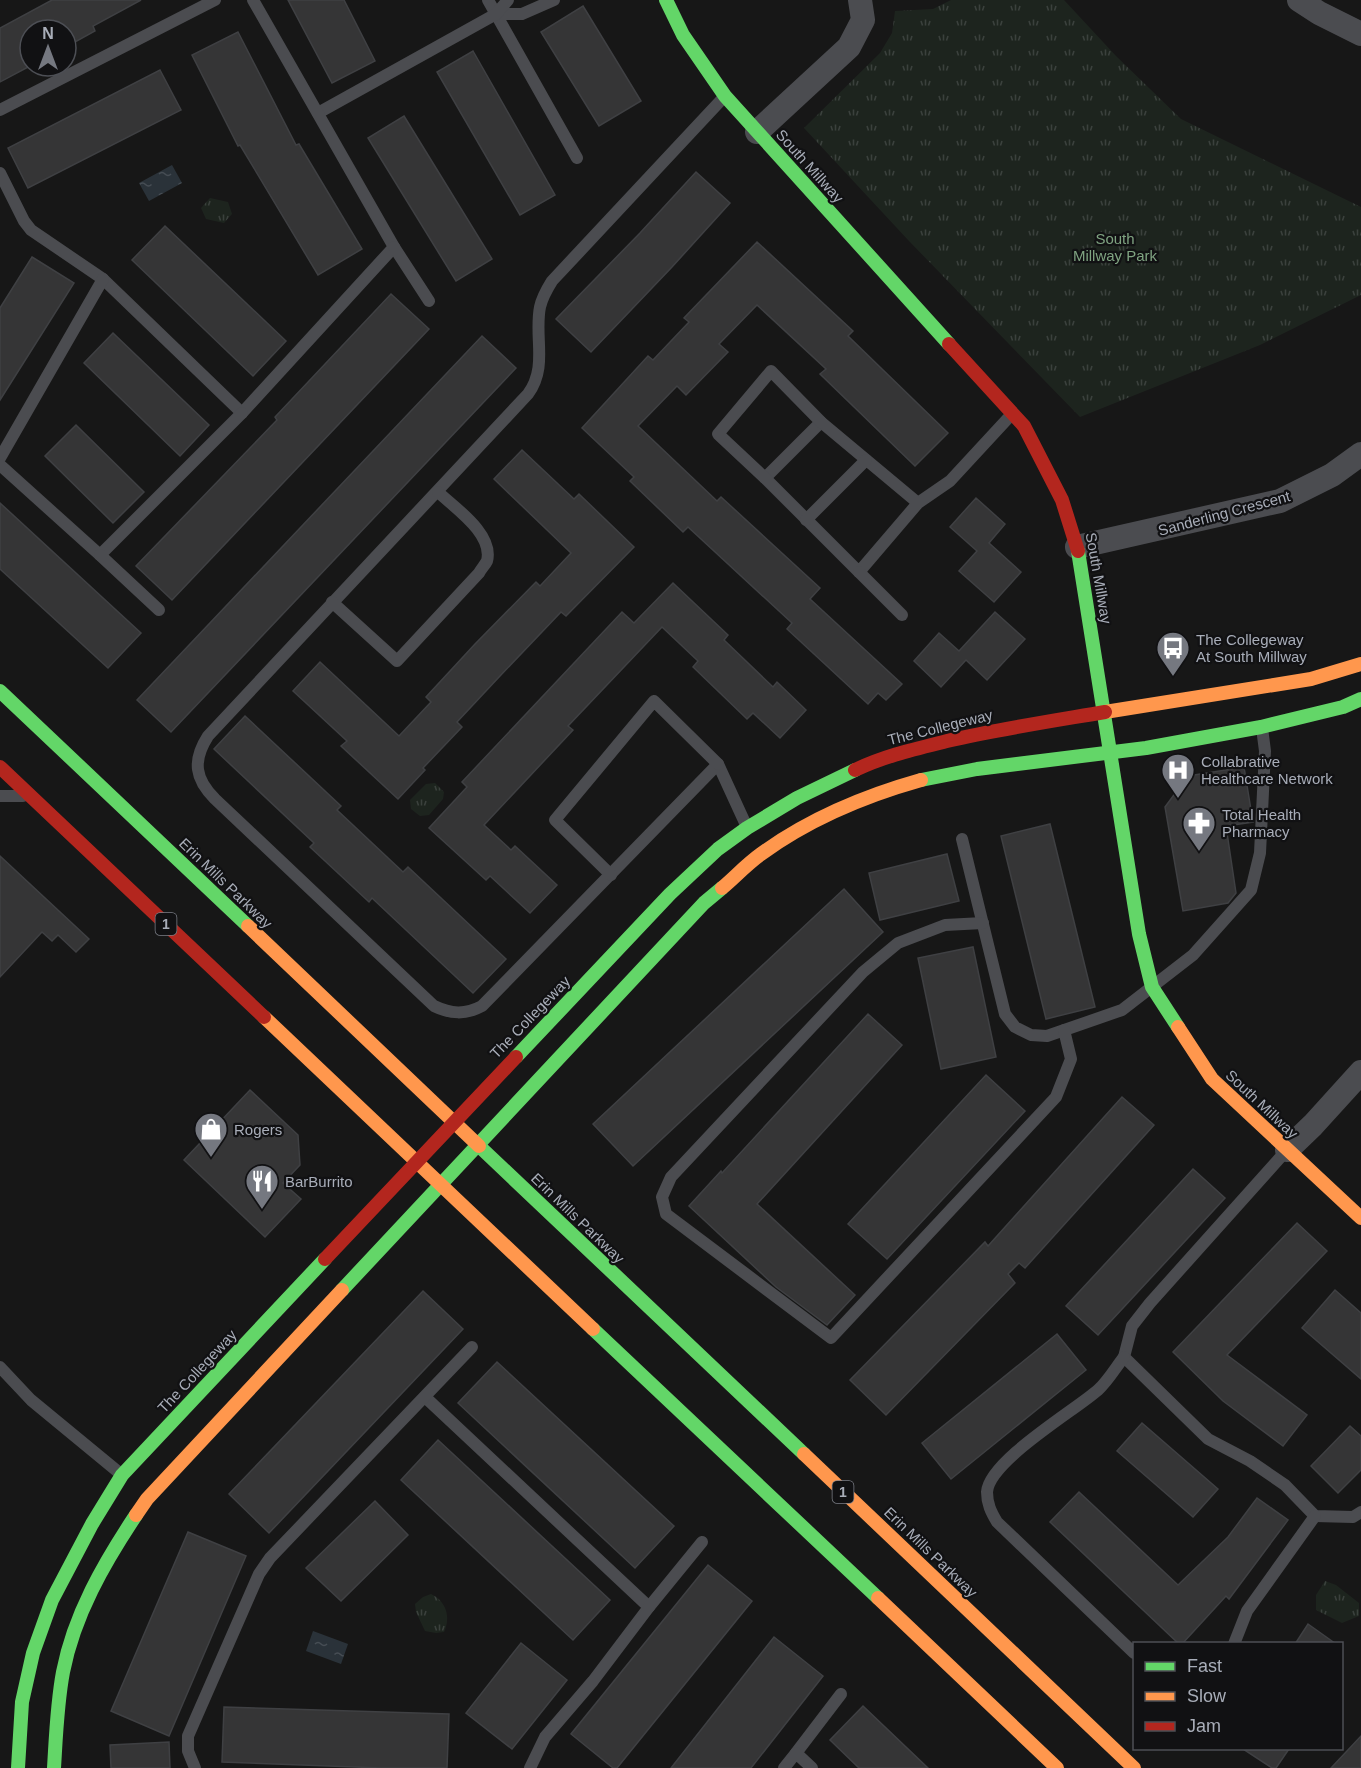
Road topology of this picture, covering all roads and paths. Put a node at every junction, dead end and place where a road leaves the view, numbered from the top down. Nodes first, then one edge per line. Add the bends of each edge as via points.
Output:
1 (215, 0) edge
2 (253, 0) edge
3 (488, 0) edge
4 (508, 0) edge
5 (554, 0) edge
6 (666, 0) edge
7 (861, 0) edge
8 (1299, 0) edge
9 (496, 14) junction
10 (1361, 34) edge
11 (724, 96) junction
12 (0, 110) edge
13 (318, 113) junction
14 (757, 132) junction
15 (577, 158) dead end
16 (0, 173) edge
17 (394, 247) junction
18 (103, 279) junction
19 (429, 301) dead end
20 (242, 413) junction
21 (1012, 413) junction
22 (821, 422) junction
23 (1361, 454) edge
24 (0, 458) edge
25 (867, 460) junction
26 (0, 465) edge
27 (765, 478) junction
28 (438, 492) junction
29 (918, 503) junction
30 (806, 520) junction
31 (1077, 547) junction
32 (100, 555) junction
33 (859, 572) junction
34 (332, 602) junction
35 (159, 610) dead end
36 (902, 615) dead end
37 (1361, 664) edge
38 (0, 691) edge
39 (1361, 699) edge
40 (1105, 712) junction
41 (1261, 727) junction
42 (1111, 752) junction
43 (718, 764) junction
44 (0, 767) edge
45 (0, 796) edge
46 (31, 796) junction
47 (962, 839) dead end
48 (754, 841) junction
49 (611, 875) junction
50 (983, 922) junction
51 (1152, 987) junction
52 (1064, 1030) junction
53 (1361, 1072) edge
54 (453, 1122) junction
55 (478, 1146) junction
56 (1287, 1150) junction
57 (416, 1161) junction
58 (442, 1185) junction
59 (1361, 1218) edge
60 (472, 1347) dead end
61 (1124, 1357) junction
62 (0, 1367) edge
63 (425, 1397) junction
64 (135, 1487) junction
65 (1361, 1512) edge
66 (1315, 1516) junction
67 (702, 1542) dead end
68 (649, 1607) junction
69 (1235, 1642) edge
70 (1133, 1652) edge
71 (841, 1694) dead end
72 (796, 1753) junction
73 (18, 1768) edge
74 (54, 1768) edge
75 (195, 1768) edge
76 (530, 1768) edge
77 (784, 1768) edge
78 (812, 1768) edge
79 (1057, 1768) edge
80 (1134, 1768) edge

1 - 12 lane
2 - 13 lane
3 - 9 lane
4 - 9 lane
5 - 9 lane via 522,14
6 - 11 street, South Millway via 683,35
7 - 14 street via 863,20 849,46
8 - 10 street
9 - 13 lane
9 - 15 lane
11 - 14 street, South Millway
11 - 28 lane via 552,281 540,304 540,363 534,385
13 - 17 lane
14 - 21 street, South Millway
16 - 18 lane via 31,230
17 - 19 lane
17 - 20 lane
18 - 20 lane
18 - 24 lane
20 - 32 lane
21 - 29 lane via 950,481
21 - 31 street, South Millway via 1024,426 1056,484 1071,519
22 - 25 lane
22 - 27 lane
22 - 27 lane via 771,370 718,434
23 - 31 street, Sanderling Crescent via 1332,475 1280,501
25 - 29 lane
25 - 30 lane
26 - 32 lane
27 - 30 lane
28 - 34 lane
28 - 34 lane via 481,532 487,545 487,561 397,661
29 - 33 lane
30 - 33 lane
31 - 40 street, South Millway
32 - 35 lane
33 - 36 lane
34 - 49 lane via 202,744 198,777 215,799 434,1006 445,1011 471,1012 482,1006
37 - 40 street, The Collegeway via 1311,679
38 - 54 street, Erin Mills Parkway / 1
39 - 41 street, The Collegeway
40 - 42 street, South Millway
40 - 48 street, The Collegeway via 1000,729 874,761 797,798
41 - 42 street, The Collegeway
41 - 51 lane via 1265,751 1260,853 1251,890 1193,955
42 - 48 street, The Collegeway via 921,780 873,794 826,816
42 - 51 street, South Millway via 1139,934
43 - 48 lane
43 - 49 lane
43 - 49 lane via 654,701 555,820
44 - 46 street, 1
45 - 46 lane
46 - 57 street, 1
47 - 50 lane
48 - 54 street, The Collegeway via 718,849 670,894
48 - 55 street, The Collegeway via 704,903
50 - 52 lane via 1005,1014 1015,1027 1031,1035 1047,1036
50 - 52 lane via 945,925 898,943 863,972 671,1177 662,1197 666,1214 831,1338 1056,1098 1071,1059
51 - 52 lane via 1122,1010
51 - 56 street, South Millway via 1212,1079
53 - 56 street
54 - 55 street, Erin Mills Parkway / 1
54 - 57 street, The Collegeway
55 - 58 street, The Collegeway
55 - 80 street, Erin Mills Parkway / 1
56 - 59 street, South Millway
56 - 61 lane via 1150,1303 1132,1326
57 - 58 street, 1
57 - 64 street, The Collegeway
58 - 64 street, The Collegeway
58 - 79 street, 1
60 - 63 lane
61 - 66 lane via 1208,1439 1285,1485
61 - 70 lane via 1100,1389 997,1470 987,1490 989,1507 997,1522
62 - 64 lane via 32,1400
63 - 68 lane
63 - 75 lane via 259,1574 188,1736 188,1752
64 - 73 street, The Collegeway via 73,1554 46,1614 26,1682
64 - 74 street, The Collegeway via 122,1534 82,1612 69,1648 57,1714
65 - 66 lane via 1353,1517
66 - 69 lane via 1247,1611
67 - 68 lane
68 - 76 lane via 545,1737
71 - 72 lane
72 - 77 lane
72 - 78 lane

